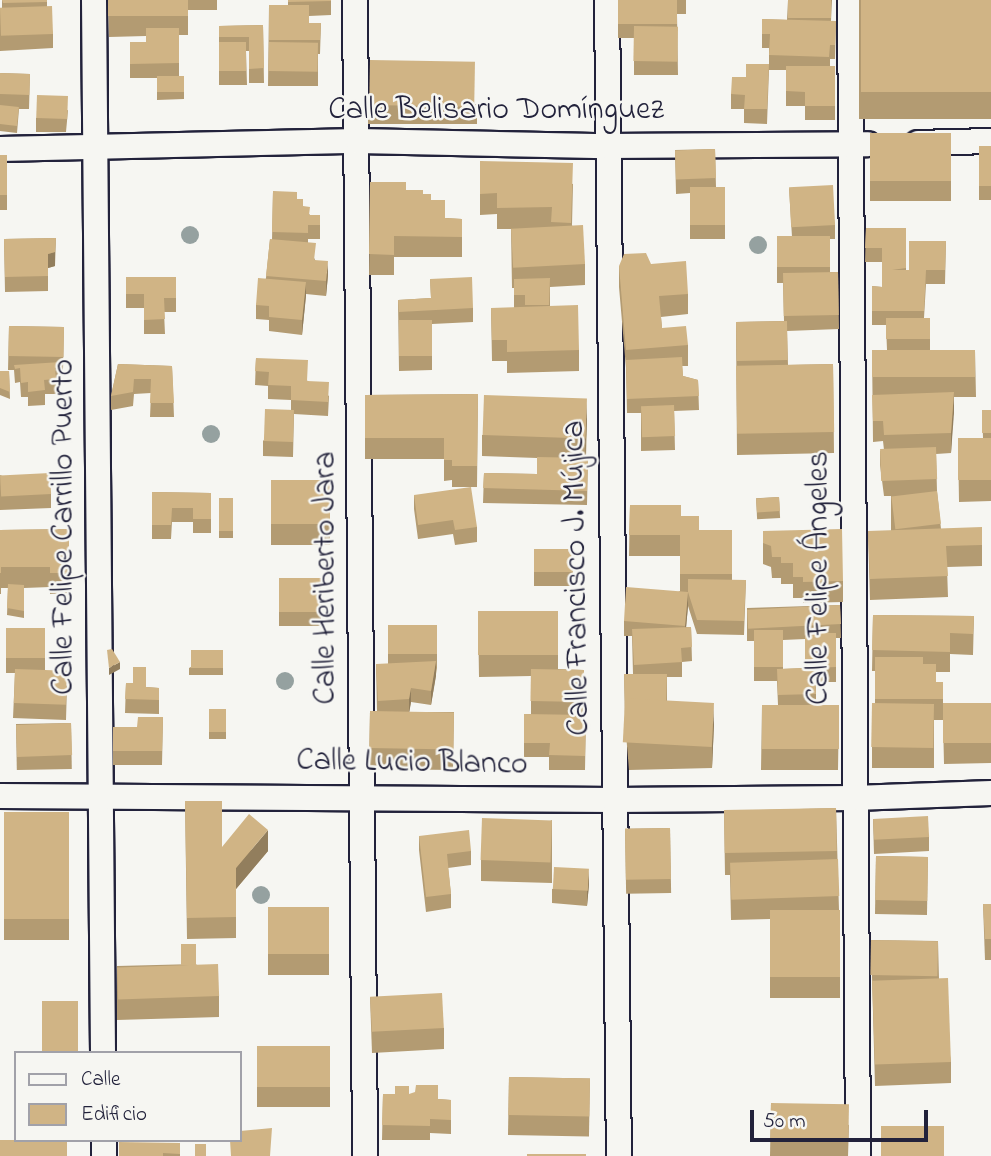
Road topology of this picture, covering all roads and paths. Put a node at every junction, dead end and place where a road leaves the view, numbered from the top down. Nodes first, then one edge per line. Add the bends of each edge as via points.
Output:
1 (94, 0) edge
2 (355, 0) edge
3 (607, 0) edge
4 (850, 0) edge
5 (358, 141) junction
6 (991, 141) edge
7 (853, 145) junction
8 (607, 146) junction
9 (97, 147) junction
10 (0, 149) edge
11 (991, 793) edge
12 (0, 796) edge
13 (99, 796) junction
14 (361, 796) junction
15 (854, 798) junction
16 (614, 800) junction
17 (103, 1051) edge
18 (365, 1156) edge
19 (619, 1156) edge
20 (858, 1156) edge

1 - 9 street, Calle Felipe Carrillo Puerto
2 - 5 street, Calle Heriberto Jara
3 - 8 street, Calle Francisco J. Mújica
4 - 7 street, Calle Felipe Ángeles
5 - 8 street, Calle Belisario Domínguez
5 - 9 street, Calle Belisario Domínguez
5 - 14 street, Calle Heriberto Jara
6 - 7 street, Calle Belisario Domínguez
7 - 8 street, Calle Belisario Domínguez
7 - 15 street, Calle Felipe Ángeles
8 - 16 street, Calle Francisco J. Mújica
9 - 10 street, Calle Belisario Domínguez
9 - 13 street, Calle Felipe Carrillo Puerto
11 - 15 street, Calle Lucio Blanco
12 - 13 street, Calle Lucio Blanco
13 - 14 street, Calle Lucio Blanco
13 - 17 street, Calle Felipe Carrillo Puerto
14 - 16 street, Calle Lucio Blanco
14 - 18 street, Calle Heriberto Jara
15 - 16 street, Calle Lucio Blanco
15 - 20 street, Calle Felipe Ángeles
16 - 19 street, Calle Francisco J. Mújica

